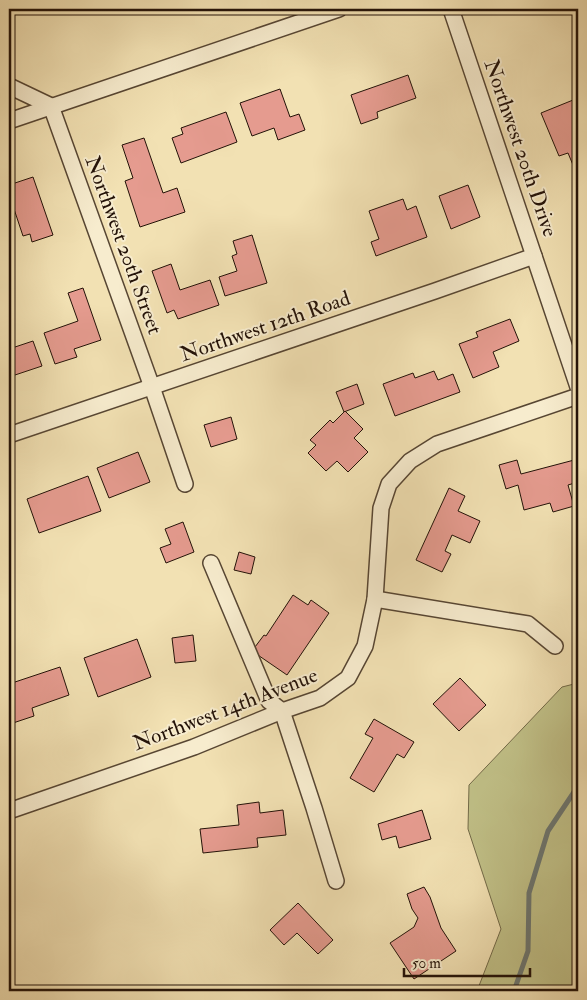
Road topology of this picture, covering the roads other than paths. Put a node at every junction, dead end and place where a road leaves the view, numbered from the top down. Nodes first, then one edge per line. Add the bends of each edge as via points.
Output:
1 (339, 9) edge
2 (451, 9) edge
3 (9, 86) edge
4 (51, 106) junction
5 (9, 121) edge
6 (534, 256) junction
7 (152, 387) junction
8 (578, 387) edge
9 (578, 396) edge
10 (9, 435) edge
11 (185, 484) dead end
12 (211, 563) dead end
13 (375, 599) junction
14 (555, 646) dead end
15 (282, 711) junction
16 (9, 811) edge
17 (336, 881) dead end

1 - 4 street
2 - 6 street, Northwest 20th Drive
3 - 4 street
4 - 5 street
4 - 7 street, Northwest 20th Street
6 - 7 street, Northwest 12th Road
6 - 8 street, Northwest 20th Drive
7 - 10 street, Northwest 12th Road
7 - 11 street, Northwest 20th Street
9 - 13 street, Northwest 14th Avenue via 437,444 410,461 389,484 381,508
12 - 15 street via 269,702
13 - 14 street via 528,624
13 - 15 street, Northwest 14th Avenue via 365,646 348,678 320,698
15 - 16 street, Northwest 14th Avenue via 194,747
15 - 17 street

